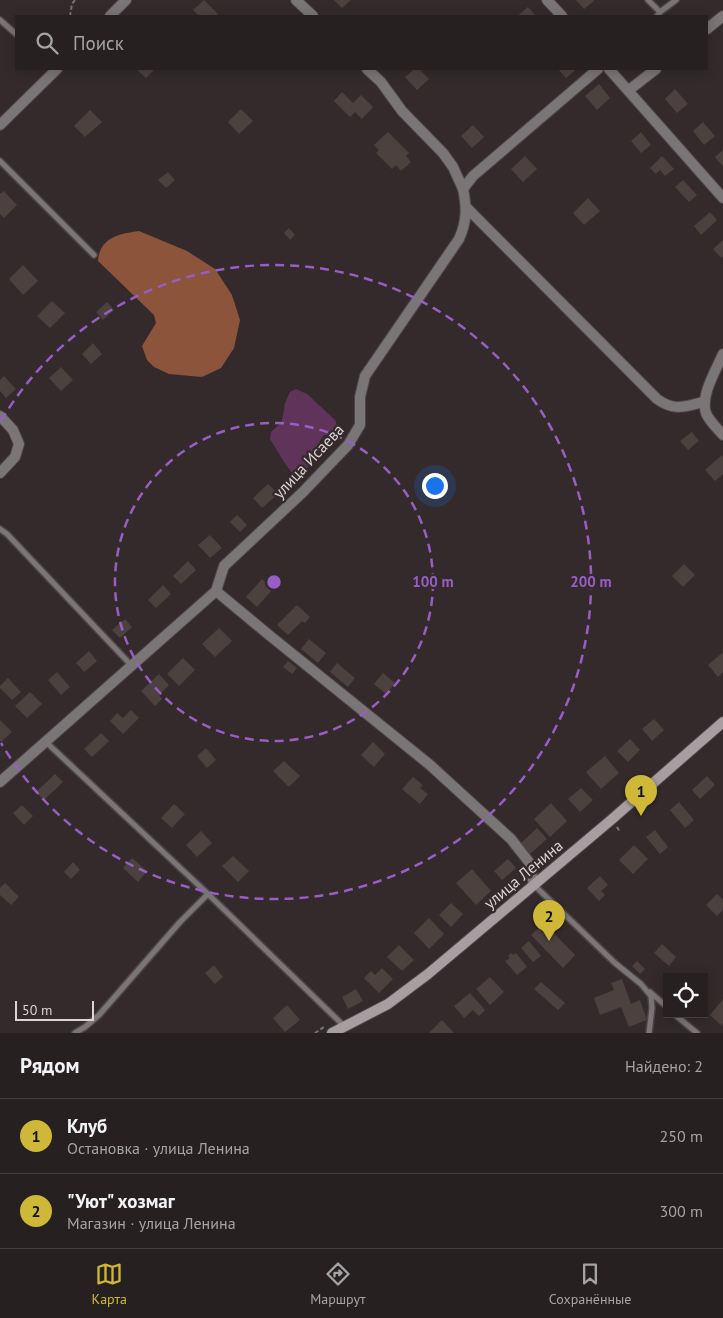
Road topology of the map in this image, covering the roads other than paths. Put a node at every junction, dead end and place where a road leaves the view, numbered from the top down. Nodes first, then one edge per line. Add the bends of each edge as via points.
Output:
1 (126, 0) edge
2 (296, 0) edge
3 (547, 0) edge
4 (648, 0) edge
5 (676, 0) edge
6 (659, 14) edge
7 (111, 15) edge
8 (312, 15) edge
9 (561, 15) edge
10 (723, 16) edge
11 (0, 20) edge
12 (708, 28) edge
13 (15, 33) edge
14 (56, 70) edge
15 (368, 70) edge
16 (597, 70) edge
17 (610, 70) edge
18 (655, 70) edge
19 (629, 90) junction
20 (0, 125) edge
21 (0, 162) edge
22 (463, 189) junction
23 (723, 198) edge
24 (466, 207) junction
25 (94, 255) dead end
26 (723, 354) edge
27 (704, 402) junction
28 (0, 416) edge
29 (723, 435) edge
30 (0, 473) edge
31 (0, 529) edge
32 (216, 592) junction
33 (131, 665) junction
34 (723, 722) edge
35 (46, 742) junction
36 (0, 782) edge
37 (534, 885) junction
38 (208, 894) junction
39 (640, 984) junction
40 (663, 1004) edge
41 (679, 1018) edge
42 (347, 1030) edge
43 (75, 1033) edge
44 (332, 1033) edge
45 (649, 1033) edge
46 (697, 1033) edge

1 - 7 street
2 - 8 street
3 - 9 street
4 - 6 lane
5 - 6 lane
10 - 12 street
11 - 13 lane
14 - 20 street
15 - 22 street, улица Исаева via 443,153
16 - 22 street via 473,176
17 - 19 street
18 - 19 street
19 - 23 street
21 - 25 lane
22 - 24 street, улица Исаева
24 - 27 street via 657,400 677,408
24 - 32 street, улица Исаева via 459,239 365,376 360,397 360,425 348,445 224,566
26 - 27 street
27 - 29 street via 706,414
28 - 30 street via 13,430 19,444 15,457
31 - 33 lane
32 - 33 street
32 - 37 street via 430,765 511,839 529,862
33 - 35 street
34 - 37 main road, улица Ленина
35 - 36 street
35 - 38 lane
37 - 39 lane
37 - 42 main road, улица Ленина via 428,974
38 - 42 lane
38 - 43 lane via 99,1015
39 - 40 lane
39 - 45 lane via 651,996
41 - 46 lane
42 - 44 main road, улица Ленина

